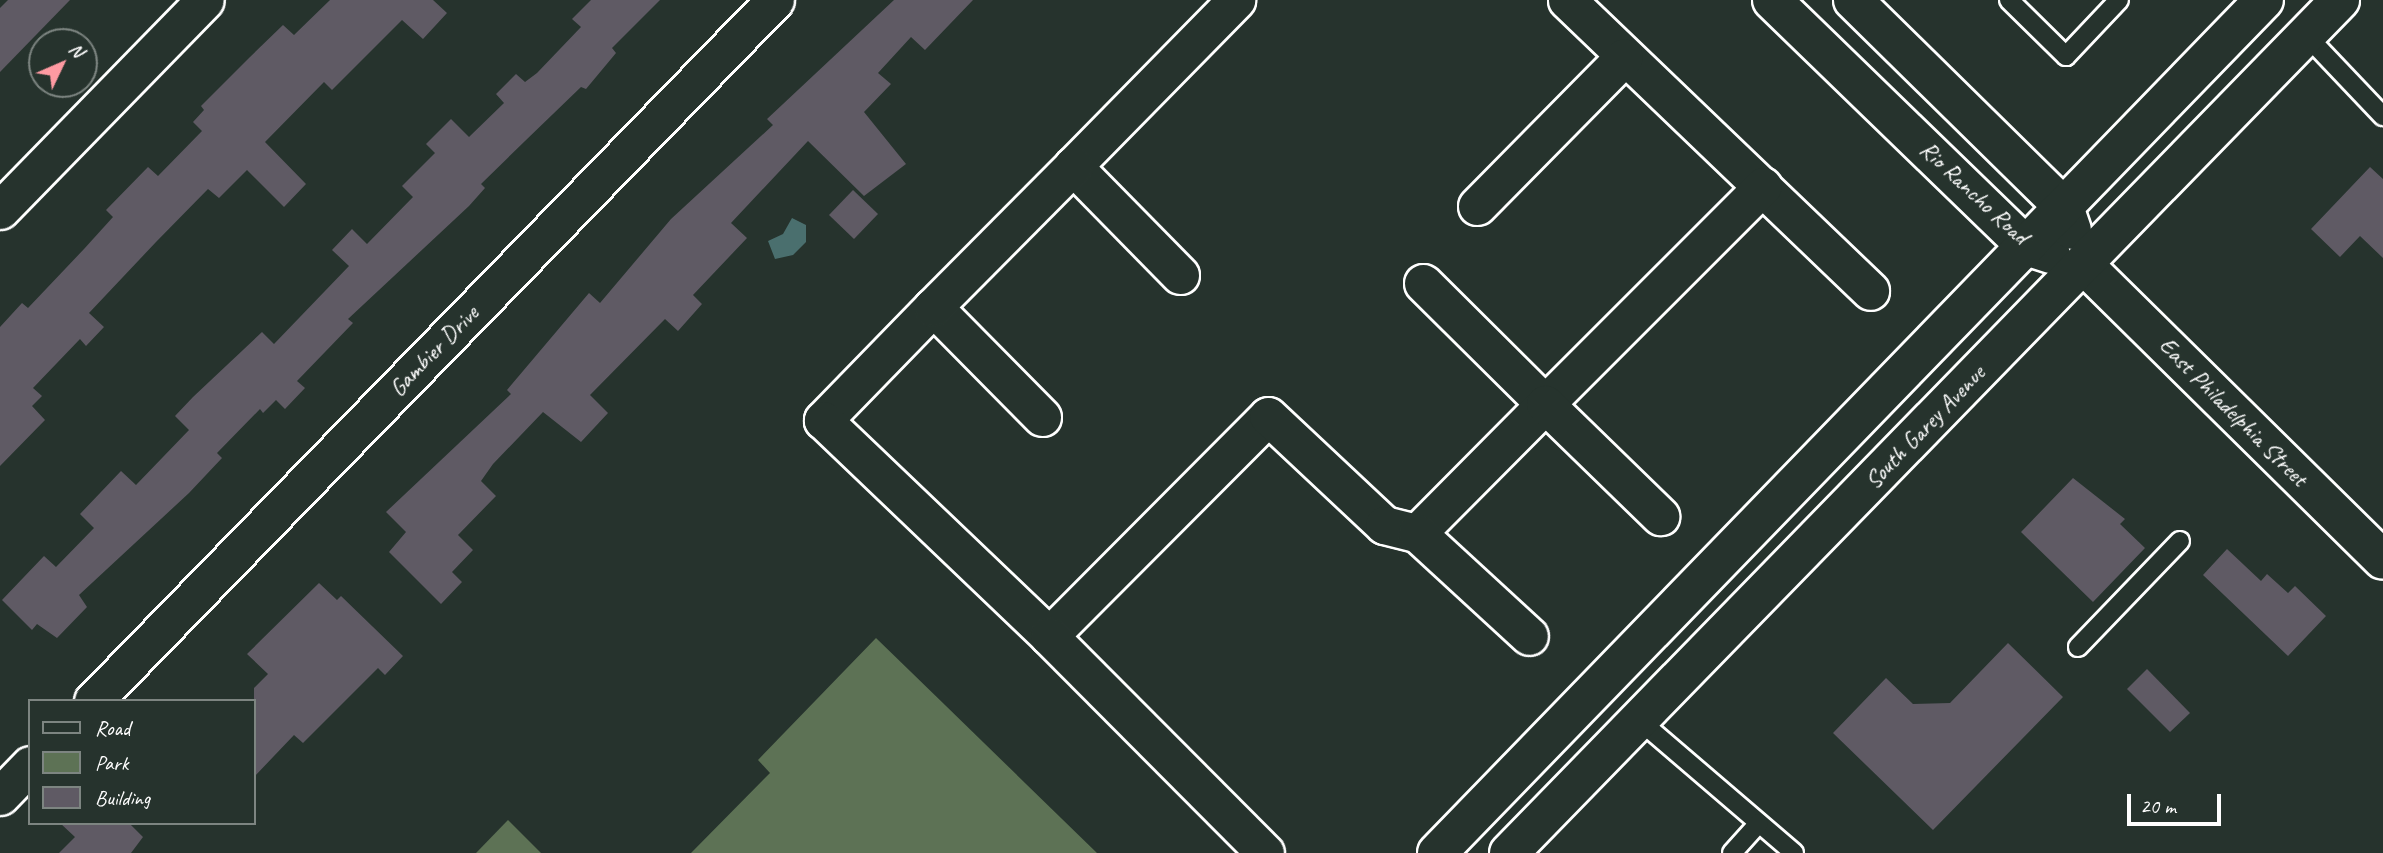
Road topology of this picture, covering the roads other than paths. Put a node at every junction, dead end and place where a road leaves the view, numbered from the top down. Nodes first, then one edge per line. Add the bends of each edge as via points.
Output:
1 (205, 0) edge
2 (775, 0) edge
3 (1236, 0) edge
4 (1567, 0) edge
5 (1772, 0) edge
6 (1853, 0) edge
7 (2009, 0) edge
8 (2119, 0) edge
9 (2340, 0) edge
10 (2246, 6) edge
11 (2306, 35) junction
12 (1624, 57) junction
13 (2383, 116) edge
14 (1073, 166) junction
15 (1763, 186) junction
16 (1477, 206) dead end
17 (2064, 207) junction
18 (0, 210) edge
19 (2026, 246) junction
20 (2083, 264) junction
21 (1180, 275) dead end
22 (1423, 283) dead end
23 (1870, 291) dead end
24 (933, 307) junction
25 (1545, 404) junction
26 (1042, 417) dead end
27 (1660, 516) dead end
28 (1417, 533) junction
29 (2180, 541) dead end
30 (2383, 560) edge
31 (1049, 636) junction
32 (1529, 636) dead end
33 (2078, 647) dead end
34 (95, 699) edge
35 (1639, 720) junction
36 (28, 767) edge
37 (0, 796) edge
38 (1759, 824) junction
39 (1265, 853) edge
40 (1437, 853) edge
41 (1509, 853) edge
42 (1732, 853) edge
43 (1794, 853) edge

1 - 18 street
2 - 34 street, Gambier Drive
3 - 14 street
4 - 12 street
5 - 19 main road, Rio Rancho Road
6 - 17 main road, Rio Rancho Road
7 - 8 lane via 2066,56
9 - 11 main road, South Garey Avenue
10 - 17 main road
11 - 13 lane
11 - 20 main road, South Garey Avenue
12 - 15 street
12 - 16 street
14 - 21 street
14 - 24 street
15 - 23 street
15 - 25 street
17 - 19 main road
17 - 20 main road, Rio Rancho Road
19 - 20 main road, Rio Rancho Road
19 - 40 main road
20 - 30 main road, East Philadelphia Street
20 - 35 main road, South Garey Avenue
22 - 25 street
24 - 26 street
24 - 31 street via 823,420
25 - 27 street
25 - 28 street
28 - 31 street via 1384,525 1268,416
28 - 32 street
29 - 33 lane
31 - 39 street
35 - 38 lane
35 - 41 main road, South Garey Avenue
36 - 37 street
38 - 42 lane
38 - 43 lane

